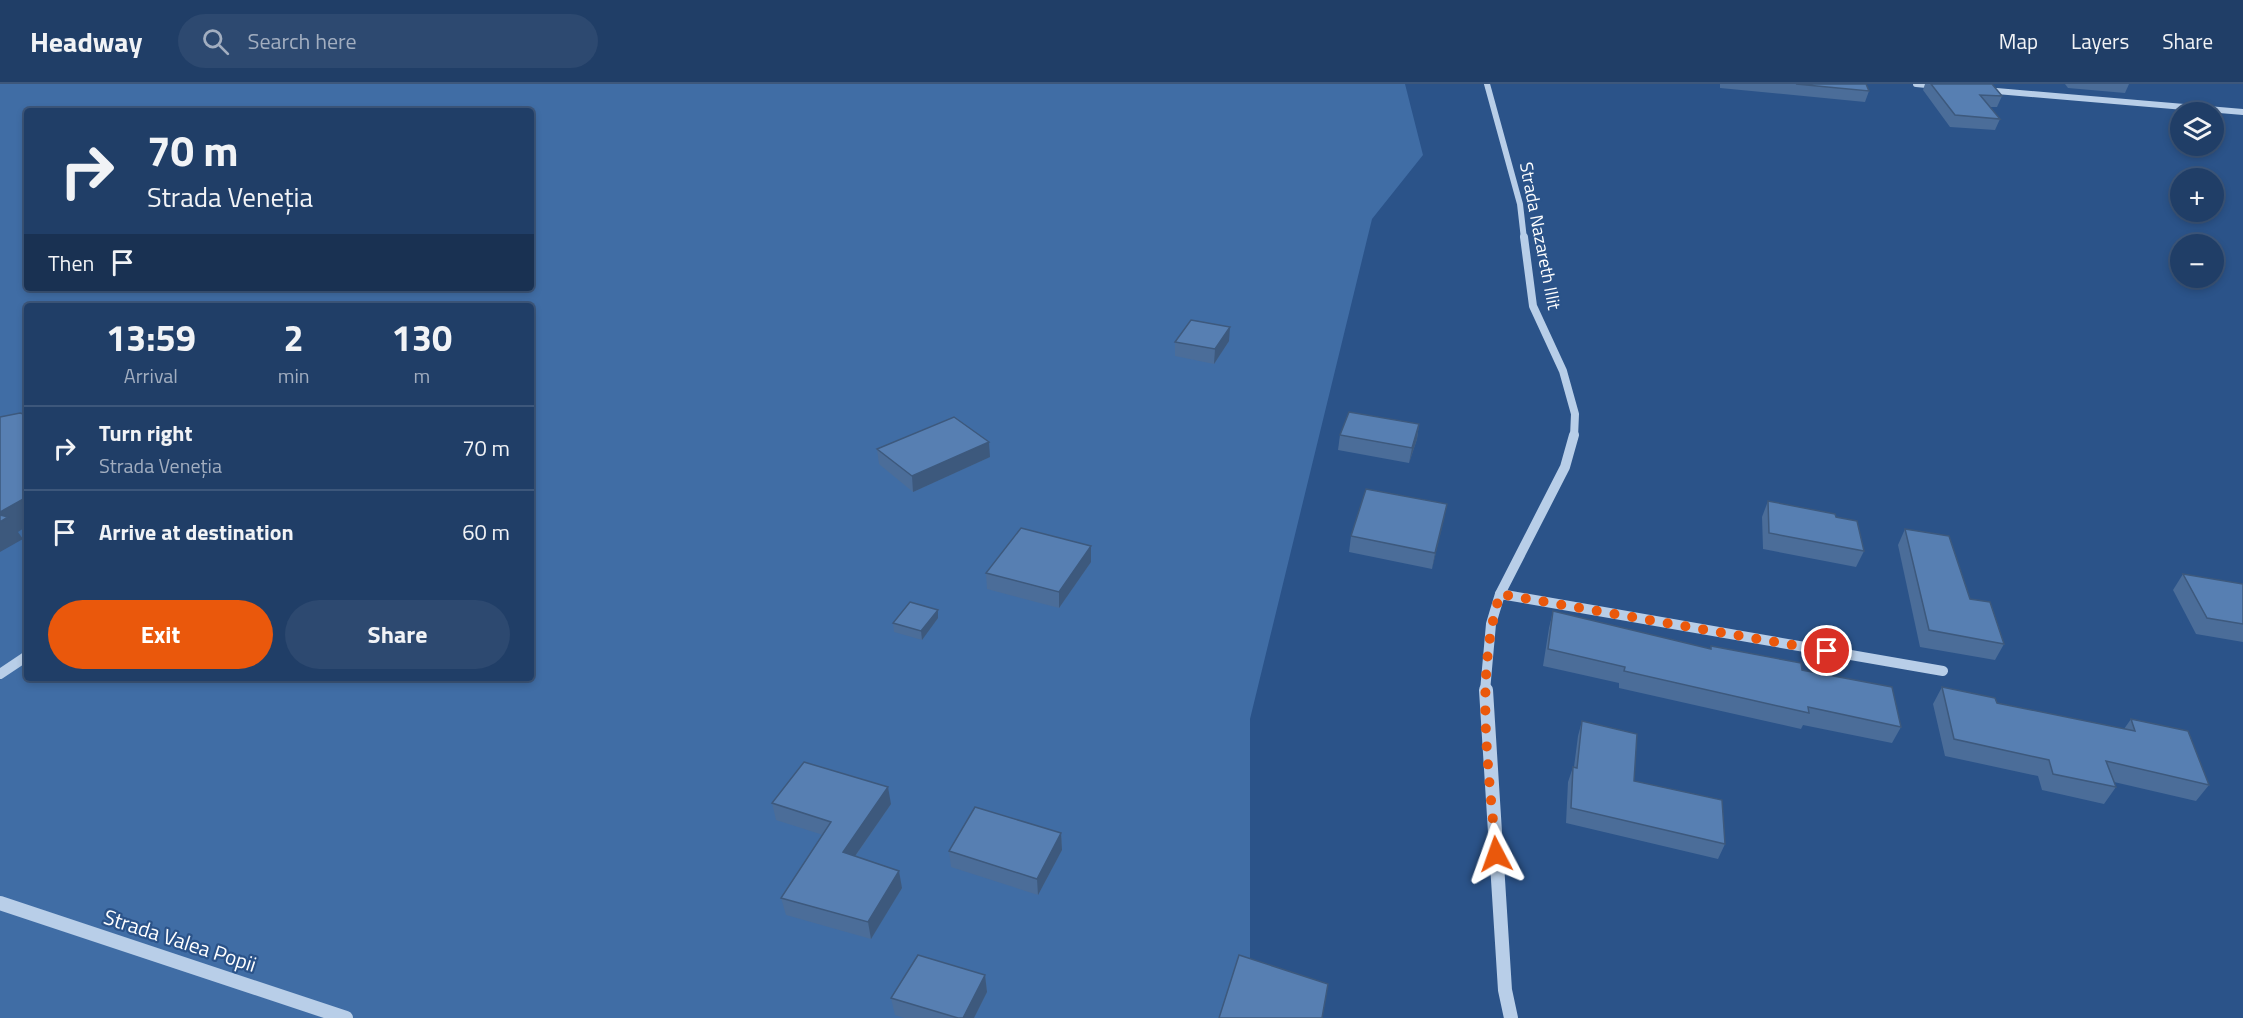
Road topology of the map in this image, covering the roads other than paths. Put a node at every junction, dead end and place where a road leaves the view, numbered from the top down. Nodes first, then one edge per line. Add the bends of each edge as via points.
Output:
1 (1487, 84) edge
2 (1916, 84) edge
3 (1940, 86) edge
4 (1976, 89) edge
5 (2243, 112) edge
6 (1500, 594) junction
7 (24, 658) edge
8 (1943, 671) dead end
9 (0, 674) edge
10 (0, 903) edge
11 (346, 1018) edge
12 (1511, 1018) edge

1 - 6 street, Strada Nazareth Illit via 1520,204 1533,306 1563,371 1575,414 1574,442 1565,467
2 - 3 street
4 - 5 street
6 - 8 street
6 - 12 street, Strada Nazareth Illit via 1491,624 1485,696 1505,990
7 - 9 street
10 - 11 street, Strada Valea Popii

